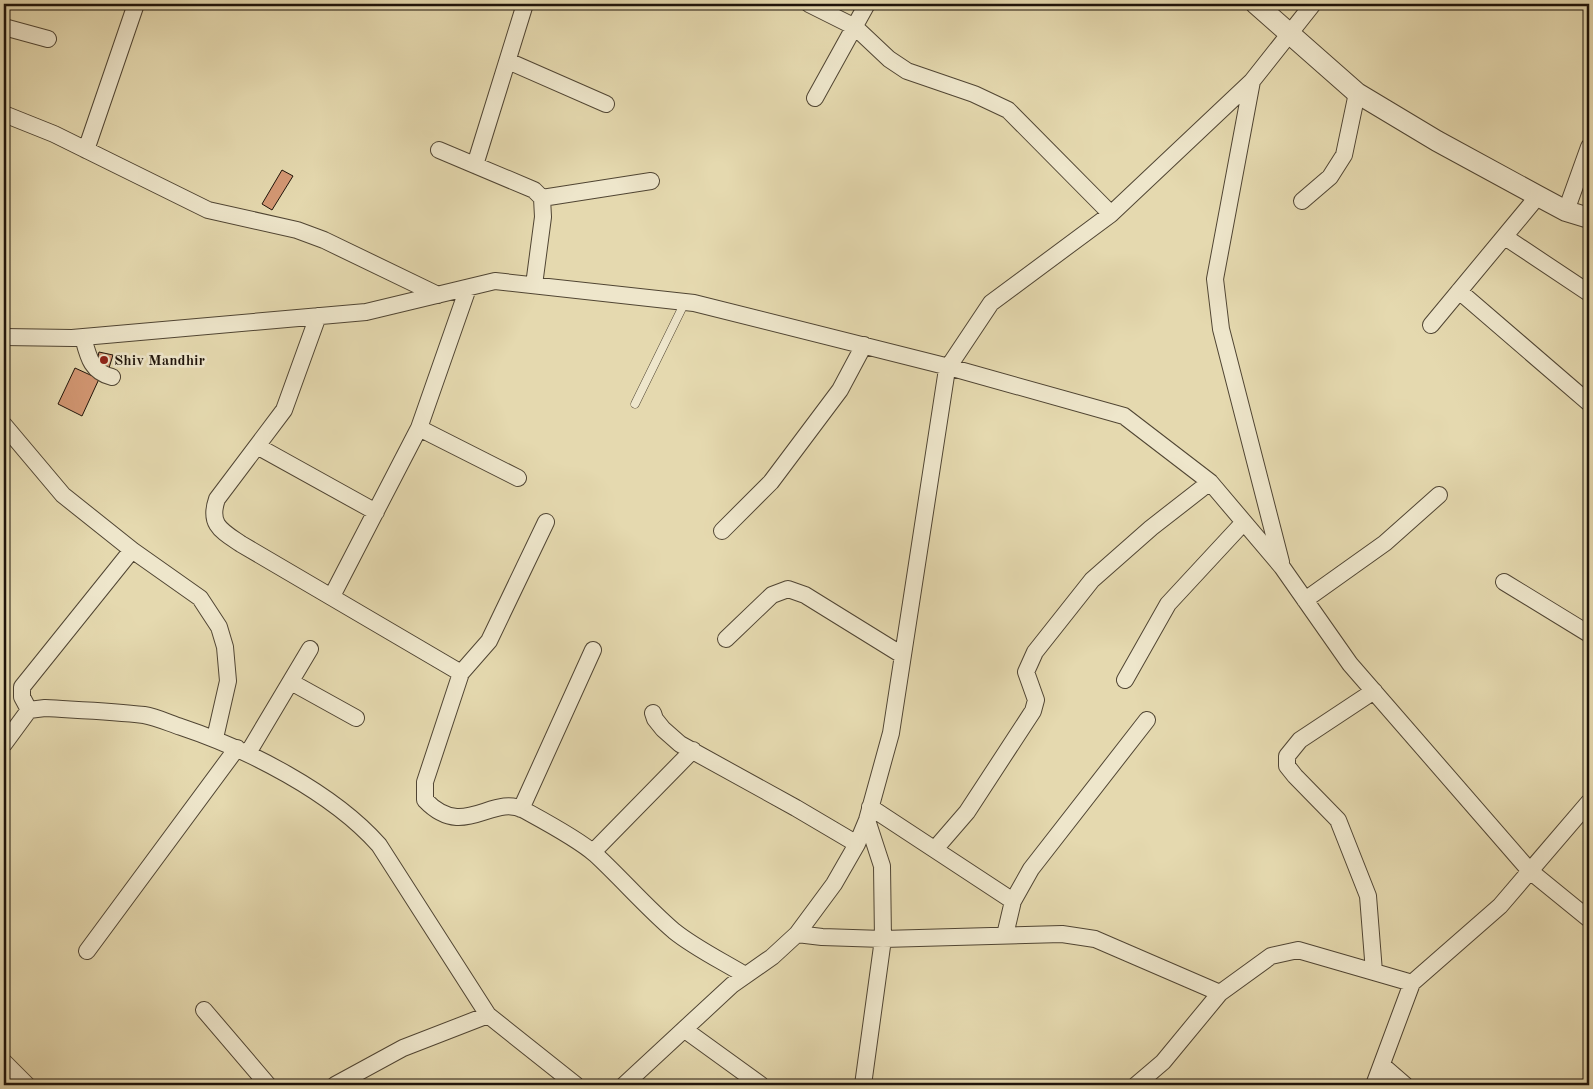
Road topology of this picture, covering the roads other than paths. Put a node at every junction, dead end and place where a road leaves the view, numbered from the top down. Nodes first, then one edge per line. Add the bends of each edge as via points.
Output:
1 (136, 4) edge
2 (526, 4) edge
3 (809, 4) edge
4 (867, 4) edge
5 (1256, 4) edge
6 (1313, 4) edge
7 (4, 26) edge
8 (855, 26) junction
9 (1291, 33) junction
10 (48, 39) dead end
11 (508, 60) junction
12 (1252, 80) junction
13 (1357, 92) junction
14 (816, 98) dead end
15 (606, 104) dead end
16 (4, 114) edge
17 (1589, 147) edge
18 (86, 150) junction
19 (439, 150) dead end
20 (475, 165) junction
21 (652, 181) dead end
22 (1538, 196) junction
23 (542, 198) junction
24 (1302, 201) dead end
25 (1566, 211) junction
26 (1111, 214) junction
27 (1589, 218) edge
28 (1504, 236) junction
29 (534, 285) junction
30 (468, 288) junction
31 (1459, 291) junction
32 (1589, 293) edge
33 (438, 295) junction
34 (685, 302) junction
35 (318, 316) junction
36 (1431, 325) dead end
37 (4, 337) edge
38 (83, 337) junction
39 (864, 345) junction
40 (949, 367) junction
41 (112, 377) dead end
42 (1589, 403) edge
43 (635, 404) dead end
44 (4, 426) edge
45 (419, 428) junction
46 (257, 446) junction
47 (518, 478) dead end
48 (1210, 482) junction
49 (1439, 495) dead end
50 (376, 512) junction
51 (546, 522) dead end
52 (1244, 522) junction
53 (722, 531) dead end
54 (132, 550) junction
55 (1282, 567) junction
56 (1504, 582) dead end
57 (332, 596) junction
58 (1305, 600) junction
59 (1589, 634) edge
60 (726, 639) dead end
61 (310, 650) dead end
62 (593, 650) dead end
63 (902, 655) junction
64 (461, 673) junction
65 (1125, 680) dead end
66 (290, 682) junction
67 (1374, 691) junction
68 (29, 710) junction
69 (653, 713) dead end
70 (356, 718) dead end
71 (1147, 720) dead end
72 (215, 738) junction
73 (4, 744) edge
74 (693, 750) junction
75 (243, 751) junction
76 (1589, 802) edge
77 (521, 809) junction
78 (869, 813) junction
79 (857, 844) junction
80 (935, 850) junction
81 (593, 852) junction
82 (1530, 870) junction
83 (1013, 901) junction
84 (1587, 913) edge
85 (797, 934) junction
86 (1006, 935) junction
87 (883, 939) junction
88 (87, 951) dead end
89 (1374, 972) junction
90 (745, 976) junction
91 (1412, 983) junction
92 (1220, 992) junction
93 (204, 1010) dead end
94 (488, 1015) junction
95 (685, 1030) junction
96 (4, 1062) edge
97 (1382, 1065) junction
98 (27, 1085) edge
99 (268, 1085) edge
100 (335, 1085) edge
101 (576, 1085) edge
102 (624, 1085) edge
103 (761, 1085) edge
104 (863, 1085) edge
105 (1136, 1085) edge
106 (1374, 1085) edge
107 (1405, 1085) edge

1 - 18 street
2 - 11 street
3 - 8 street
4 - 8 street
5 - 9 street
6 - 9 street
7 - 10 street
8 - 14 street
8 - 26 street via 890,60 908,70 1008,110
9 - 12 street
9 - 13 street
11 - 15 street
11 - 20 street
12 - 26 street
12 - 55 street via 1215,279 1221,329
13 - 22 street via 1437,141
13 - 24 street via 1344,155 1330,177
16 - 18 street
17 - 25 street
18 - 33 street via 208,210 297,230
19 - 20 street
20 - 23 street via 534,190
21 - 23 street
22 - 25 street
22 - 28 street
23 - 29 street via 543,217
25 - 27 street
26 - 40 street via 991,303
28 - 31 street
28 - 32 street
29 - 30 street via 495,281
29 - 34 street
30 - 33 street
30 - 45 street
31 - 36 street
31 - 42 street
33 - 35 street via 366,312
34 - 39 street
34 - 43 lane
35 - 38 street
35 - 46 street via 284,410
37 - 38 street
38 - 41 street via 90,363 96,370
39 - 40 street
39 - 53 street via 840,390 771,482
40 - 48 street via 1124,416
40 - 63 street
44 - 54 street via 63,495
45 - 47 street
45 - 50 street
46 - 50 street
46 - 57 street via 217,500 212,512 214,522 241,544
48 - 52 street
48 - 80 street via 1092,580 1035,652 1026,672 1036,700 1033,711 968,812
49 - 58 street via 1385,543
50 - 57 street
51 - 64 street via 488,640
52 - 55 street
52 - 65 street via 1168,604
54 - 68 street via 22,687 22,697
54 - 72 street via 200,598 220,627 226,647 228,681
55 - 58 street
56 - 59 street
57 - 64 street
58 - 67 street via 1350,664
60 - 63 street via 772,595 788,589 805,595
61 - 66 street
62 - 77 street
63 - 78 street via 891,733
64 - 77 street via 425,782 425,800 437,812 452,816 469,817 505,807
66 - 70 street
66 - 75 street
67 - 82 street
67 - 89 street via 1300,740 1287,756 1287,766 1338,820 1368,896
68 - 72 street via 45,708 146,715
68 - 73 street
69 - 74 street via 663,729
71 - 83 street via 1031,869
72 - 75 street
74 - 79 street
74 - 81 street
75 - 88 street
75 - 94 street via 318,794 379,845
76 - 82 street
77 - 81 street
78 - 79 street
78 - 80 street
78 - 87 street via 882,866
79 - 85 street via 834,884
80 - 83 street
81 - 90 street via 676,932
82 - 84 street
82 - 91 street via 1500,906
83 - 86 street
85 - 87 street
85 - 90 street
86 - 87 street
86 - 92 street via 1062,934 1095,939
87 - 104 street
89 - 91 street
89 - 92 street via 1298,950 1271,956
90 - 95 street
91 - 97 street
92 - 105 street via 1163,1062
93 - 99 street
94 - 100 street via 404,1048
94 - 101 street
95 - 102 street
95 - 103 street
96 - 98 street
97 - 106 street
97 - 107 street

